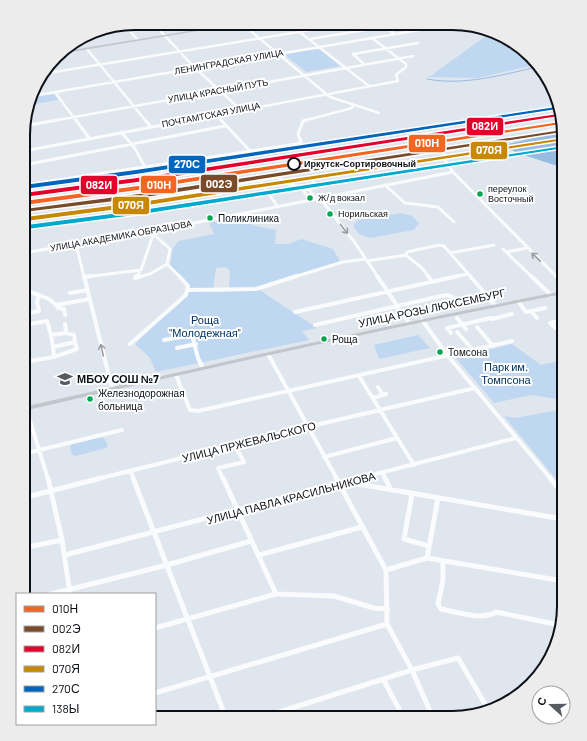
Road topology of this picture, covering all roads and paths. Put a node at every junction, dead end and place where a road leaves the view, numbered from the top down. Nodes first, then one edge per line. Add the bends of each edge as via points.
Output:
1 (129, 30) edge
2 (160, 30) edge
3 (201, 30) edge
4 (250, 30) edge
5 (297, 30) edge
6 (312, 30) edge
7 (361, 30) edge
8 (390, 30) edge
9 (419, 30) edge
10 (300, 32) junction
11 (395, 34) junction
12 (166, 36) junction
13 (259, 38) junction
14 (372, 38) junction
15 (310, 39) junction
16 (138, 40) junction
17 (418, 43) dead end
18 (320, 47) junction
19 (87, 49) junction
20 (388, 49) junction
21 (73, 51) edge
22 (180, 52) junction
23 (278, 54) junction
24 (413, 56) dead end
25 (399, 59) junction
26 (100, 65) junction
27 (365, 65) junction
28 (197, 68) junction
29 (346, 68) junction
30 (51, 73) edge
31 (304, 75) junction
32 (114, 82) junction
33 (369, 86) junction
34 (220, 91) junction
35 (55, 92) junction
36 (325, 94) junction
37 (39, 95) edge
38 (353, 105) junction
39 (134, 106) junction
40 (241, 110) junction
41 (379, 113) dead end
42 (215, 114) junction
43 (74, 117) junction
44 (31, 125) edge
45 (225, 126) junction
46 (151, 127) junction
47 (556, 128) edge
48 (121, 132) junction
49 (89, 138) junction
50 (131, 144) junction
51 (30, 150) edge
52 (250, 151) junction
53 (30, 165) edge
54 (144, 167) junction
55 (453, 172) junction
56 (259, 180) junction
57 (314, 182) dead end
58 (30, 184) edge
59 (385, 185) junction
60 (309, 189) junction
61 (303, 190) junction
62 (318, 199) junction
63 (310, 200) junction
64 (278, 207) junction
65 (102, 218) dead end
66 (454, 222) dead end
67 (150, 230) junction
68 (153, 235) junction
69 (76, 244) junction
70 (494, 245) dead end
71 (527, 248) junction
72 (30, 252) edge
73 (450, 253) junction
74 (406, 255) junction
75 (366, 260) junction
76 (167, 264) junction
77 (141, 270) junction
78 (468, 274) junction
79 (85, 277) junction
80 (557, 277) edge
81 (432, 282) junction
82 (88, 290) junction
83 (188, 290) junction
84 (30, 292) edge
85 (387, 292) junction
86 (70, 293) dead end
87 (557, 294) edge
88 (39, 295) junction
89 (551, 295) junction
90 (470, 298) dead end
91 (90, 299) junction
92 (518, 301) junction
93 (56, 305) junction
94 (495, 305) junction
95 (397, 306) junction
96 (545, 308) dead end
97 (531, 311) junction
98 (295, 312) dead end
99 (30, 313) edge
100 (512, 314) dead end
101 (65, 315) dead end
102 (457, 318) dead end
103 (537, 318) dead end
104 (422, 320) junction
105 (557, 322) edge
106 (409, 323) junction
107 (30, 324) edge
108 (65, 324) dead end
109 (462, 324) junction
110 (315, 325) dead end
111 (477, 327) dead end
112 (466, 329) dead end
113 (557, 329) edge
114 (457, 332) dead end
115 (66, 333) junction
116 (451, 333) dead end
117 (51, 335) junction
118 (164, 340) dead end
119 (512, 341) dead end
120 (75, 342) junction
121 (130, 344) dead end
122 (196, 344) junction
123 (493, 346) junction
124 (53, 347) junction
125 (177, 348) dead end
126 (473, 350) junction
127 (268, 354) junction
128 (448, 356) junction
129 (54, 357) junction
130 (30, 361) edge
131 (203, 368) junction
132 (176, 374) junction
133 (359, 376) junction
134 (378, 387) dead end
135 (112, 388) junction
136 (475, 388) junction
137 (287, 390) junction
138 (373, 398) junction
139 (30, 408) edge
140 (381, 411) junction
141 (30, 425) edge
142 (307, 427) junction
143 (122, 430) dead end
144 (397, 438) junction
145 (516, 438) junction
146 (235, 446) junction
147 (39, 450) junction
148 (30, 452) edge
149 (324, 457) junction
150 (414, 465) junction
151 (131, 472) junction
152 (383, 474) junction
153 (346, 483) junction
154 (340, 485) junction
155 (557, 487) edge
156 (391, 490) junction
157 (52, 491) junction
158 (412, 494) junction
159 (30, 496) edge
160 (438, 498) junction
161 (237, 512) junction
162 (557, 518) edge
163 (362, 527) junction
164 (155, 533) junction
165 (62, 540) junction
166 (251, 541) junction
167 (429, 546) junction
168 (30, 547) edge
169 (65, 555) junction
170 (259, 556) junction
171 (427, 558) junction
172 (443, 561) junction
173 (167, 565) junction
174 (386, 570) junction
175 (557, 580) edge
176 (70, 591) edge
177 (57, 593) edge
178 (276, 594) junction
179 (388, 609) junction
180 (189, 618) junction
181 (555, 623) edge
182 (388, 624) junction
183 (156, 628) edge
184 (412, 670) junction
185 (209, 678) junction
186 (383, 679) junction
187 (156, 693) edge
188 (486, 705) edge
189 (223, 711) edge
190 (282, 711) edge
191 (398, 711) edge
192 (430, 711) edge

1 - 16 street
2 - 12 street
3 - 12 main road
4 - 13 street
5 - 10 street
6 - 10 street
7 - 15 street
8 - 11 street
9 - 11 street, ЛЕНИНГРАДСКАЯ УЛИЦА
10 - 13 street
10 - 15 street
11 - 14 street, ЛЕНИНГРАДСКАЯ УЛИЦА
12 - 16 main road
12 - 22 street
13 - 22 street
13 - 23 street
14 - 18 street, ЛЕНИНГРАДСКАЯ УЛИЦА
14 - 20 street
15 - 18 street
16 - 19 main road
17 - 20 street
18 - 23 street, ЛЕНИНГРАДСКАЯ УЛИЦА
18 - 29 street
19 - 21 main road
19 - 26 street
20 - 25 street
20 - 27 street via 353,54
22 - 26 street
22 - 28 street
23 - 28 street, ЛЕНИНГРАДСКАЯ УЛИЦА
23 - 31 street
24 - 25 street, УЛИЦА КРАСНЫЙ ПУТЬ
25 - 27 street, УЛИЦА КРАСНЫЙ ПУТЬ
25 - 33 street, ПОЧТАМТСКАЯ УЛИЦА via 406,67 396,75 398,81
26 - 30 street
26 - 32 street
27 - 29 street, УЛИЦА КРАСНЫЙ ПУТЬ
28 - 32 street, ЛЕНИНГРАДСКАЯ УЛИЦА
28 - 34 street
29 - 31 street, УЛИЦА КРАСНЫЙ ПУТЬ
29 - 33 street
31 - 34 street, УЛИЦА КРАСНЫЙ ПУТЬ
31 - 36 street
32 - 35 street, ЛЕНИНГРАДСКАЯ УЛИЦА
32 - 39 street
33 - 36 street, ПОЧТАМТСКАЯ УЛИЦА
34 - 39 street, УЛИЦА КРАСНЫЙ ПУТЬ
34 - 40 street
35 - 37 street, ЛЕНИНГРАДСКАЯ УЛИЦА
35 - 43 street
36 - 38 street
36 - 40 street, ПОЧТАМТСКАЯ УЛИЦА
38 - 41 street
38 - 52 street via 352,108 303,121 298,134 301,142 297,144
39 - 43 street, УЛИЦА КРАСНЫЙ ПУТЬ
39 - 46 street
40 - 42 street, ПОЧТАМТСКАЯ УЛИЦА
42 - 45 street
42 - 46 street, ПОЧТАМТСКАЯ УЛИЦА
43 - 44 street, УЛИЦА КРАСНЫЙ ПУТЬ
43 - 49 street
45 - 50 street
45 - 52 street
46 - 48 street, ПОЧТАМТСКАЯ УЛИЦА
47 - 55 street via 495,141 498,144 484,146 480,143 443,151 445,160
48 - 49 street, ПОЧТАМТСКАЯ УЛИЦА
48 - 50 street
49 - 51 street, ПОЧТАМТСКАЯ УЛИЦА
50 - 53 street
50 - 54 street
52 - 54 street
54 - 58 street
55 - 59 street, УЛИЦА АКАДЕМИКА ОБРАЗЦОВА
55 - 71 street
56 - 61 street via 277,177
56 - 64 street
56 - 65 street via 144,201
57 - 60 street via 317,187
59 - 62 street, УЛИЦА АКАДЕМИКА ОБРАЗЦОВА
59 - 66 street via 405,203 438,207
60 - 61 street
60 - 62 street
61 - 63 street
62 - 63 street, УЛИЦА АКАДЕМИКА ОБРАЗЦОВА
62 -> 75 street
63 - 64 street, УЛИЦА АКАДЕМИКА ОБРАЗЦОВА
64 - 67 street, УЛИЦА АКАДЕМИКА ОБРАЗЦОВА
67 - 68 street
67 - 69 street, УЛИЦА АКАДЕМИКА ОБРАЗЦОВА
68 - 76 street via 170,249
68 - 77 street
69 - 72 street, УЛИЦА АКАДЕМИКА ОБРАЗЦОВА
69 - 79 street
70 - 73 street
80 -> 71 street
71 - 89 street via 505,251
73 - 74 street via 444,246 439,245 407,252
73 - 78 street
74 - 75 street
74 - 81 street via 422,268
75 - 83 street via 343,262 256,289
75 - 85 street
76 - 77 street via 146,276 135,278
76 - 83 street via 188,286
77 - 79 street
78 - 81 street
78 - 94 street
79 - 82 street
81 - 85 street
82 - 86 street
82 - 91 street
83 - 121 street via 186,295
84 - 88 street
85 - 95 street
85 - 98 street
87 - 89 main road, УЛИЦА РОЗЫ ЛЮКСЕМБУРГ
88 - 93 street
88 - 99 street via 39,311
89 - 92 main road, УЛИЦА РОЗЫ ЛЮКСЕМБУРГ
90 - 95 street via 458,300 446,295
91 - 93 street
135 -> 91 street
92 - 94 main road, УЛИЦА РОЗЫ ЛЮКСЕМБУРГ
92 - 97 street via 526,312
93 - 101 street via 64,309
94 - 104 main road, УЛИЦА РОЗЫ ЛЮКСЕМБУРГ
95 - 106 street
95 - 110 street
96 - 97 street
97 - 103 street
100 - 109 street
102 - 109 street
104 - 106 main road, УЛИЦА РОЗЫ ЛЮКСЕМБУРГ
104 - 128 street
105 - 113 street via 550,324
106 - 127 main road, УЛИЦА РОЗЫ ЛЮКСЕМБУРГ
107 - 117 street via 47,321
108 - 115 street
109 - 112 street
109 - 116 street via 447,328
111 - 123 street
114 - 126 street
115 - 117 street
115 - 120 street via 74,336
117 - 124 street
118 - 122 street via 192,335
119 - 123 street
120 - 124 street
120 - 129 street via 77,349
122 - 125 street
122 - 131 street
123 - 126 street
124 - 129 street
126 - 128 street
127 - 131 main road, УЛИЦА РОЗЫ ЛЮКСЕМБУРГ
127 - 137 street
128 - 133 street
128 - 136 street
129 - 130 street
131 - 132 main road, УЛИЦА РОЗЫ ЛЮКСЕМБУРГ
132 - 135 main road, УЛИЦА РОЗЫ ЛЮКСЕМБУРГ
132 - 137 street via 190,410 198,411
133 - 137 street
133 - 138 street
134 - 138 street via 384,395
135 - 139 main road, УЛИЦА РОЗЫ ЛЮКСЕМБУРГ
136 - 140 street, УЛИЦА ПРЖЕВАЛЬСКОГО
136 - 145 street
137 - 142 street
138 - 140 street
140 - 142 street, УЛИЦА ПРЖЕВАЛЬСКОГО
140 - 144 street
141 - 147 street
142 - 146 street, УЛИЦА ПРЖЕВАЛЬСКОГО
142 - 149 street
143 - 147 street
144 - 149 street
144 - 150 street
145 - 150 street, УЛИЦА ПАВЛА КРАСИЛЬНИКОВА
145 - 155 street
146 - 151 street, УЛИЦА ПРЖЕВАЛЬСКОГО
146 - 161 street via 244,462 218,468
147 - 148 street
147 - 157 street
149 - 154 street
150 - 152 street, УЛИЦА ПАВЛА КРАСИЛЬНИКОВА
151 - 157 street, УЛИЦА ПРЖЕВАЛЬСКОГО
151 - 164 street
152 - 153 street, УЛИЦА ПАВЛА КРАСИЛЬНИКОВА
152 - 156 street
153 - 154 street, УЛИЦА ПАВЛА КРАСИЛЬНИКОВА
153 - 156 street
154 - 161 street, УЛИЦА ПАВЛА КРАСИЛЬНИКОВА
154 - 163 street
156 - 158 street
157 - 159 street, УЛИЦА ПРЖЕВАЛЬСКОГО
157 - 165 street
158 - 160 street
158 - 167 street via 404,539
160 - 162 street
160 - 167 street
161 - 164 street, УЛИЦА ПАВЛА КРАСИЛЬНИКОВА
161 - 166 street
163 - 170 street
163 - 174 street
164 - 169 street, УЛИЦА ПАВЛА КРАСИЛЬНИКОВА
164 - 173 street
165 - 168 street
165 - 169 street
166 - 170 street
166 - 173 street
167 - 171 street
169 - 176 street
170 - 178 street
171 - 172 street
171 - 174 street
172 - 175 street
172 - 181 street via 443,580 438,604 441,609 480,616 489,616 496,612
173 - 176 street
173 - 180 street
174 - 179 street
176 - 177 street
178 - 179 street via 334,596 374,608
178 - 180 street
179 - 182 street
180 - 183 street
180 - 185 street
182 - 184 street
182 - 185 street
184 - 186 street
184 - 188 street via 458,658
184 - 192 street
185 - 187 street
185 - 189 street
186 - 190 street
186 - 191 street

